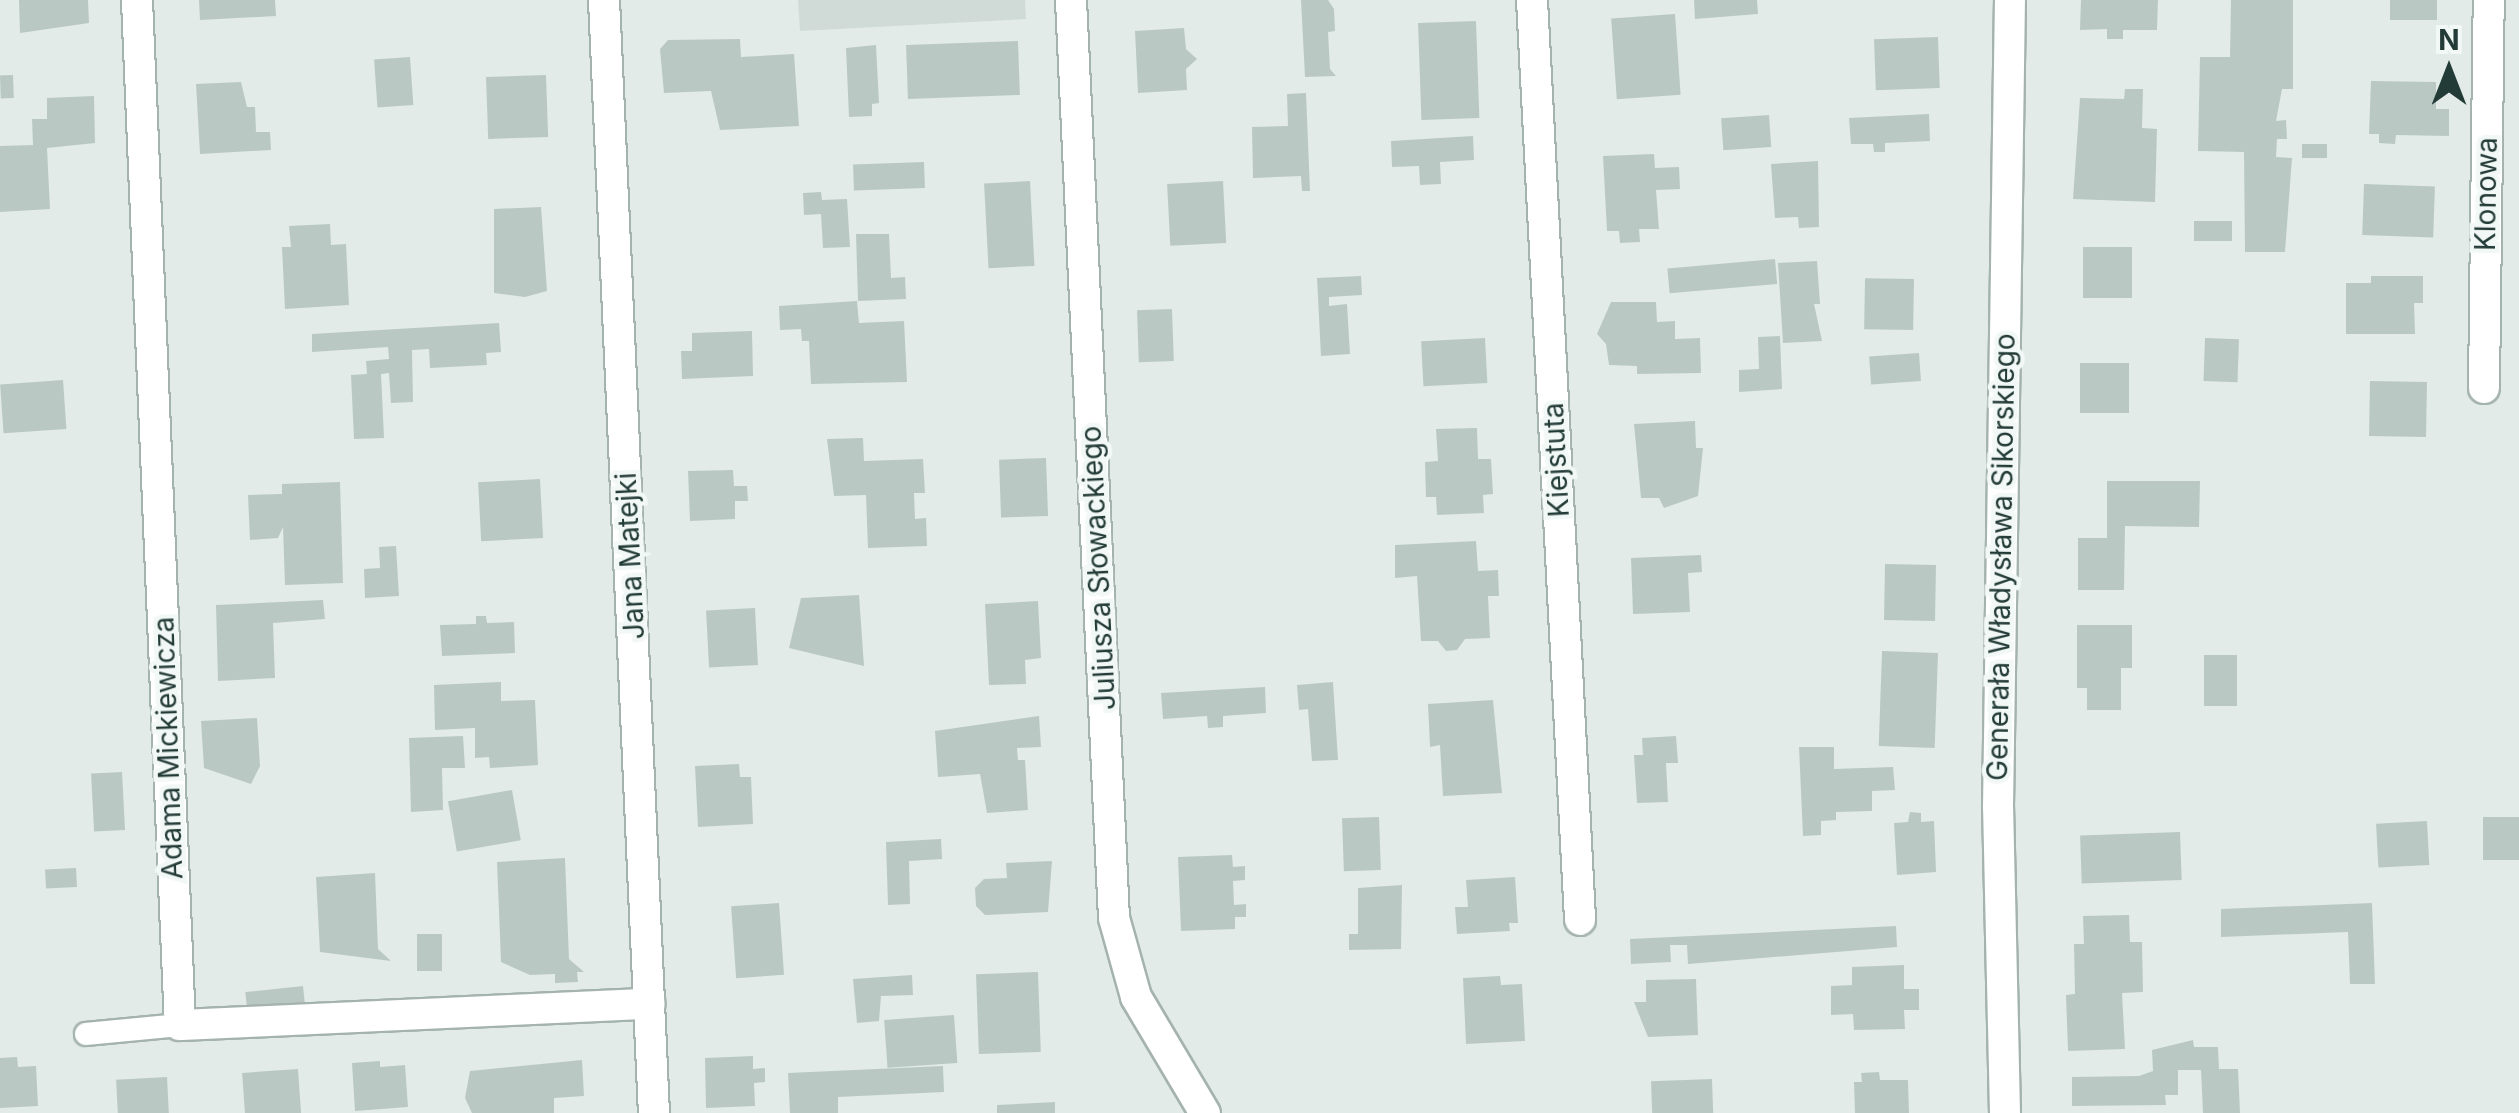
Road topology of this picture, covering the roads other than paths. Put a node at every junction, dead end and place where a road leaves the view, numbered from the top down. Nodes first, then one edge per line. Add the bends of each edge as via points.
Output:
1 (137, 0) edge
2 (604, 0) edge
3 (1071, 0) edge
4 (1532, 0) edge
5 (2010, 0) edge
6 (2489, 0) edge
7 (2484, 388) dead end
8 (1580, 920) dead end
9 (650, 1004) junction
10 (180, 1025) junction
11 (86, 1034) dead end
12 (654, 1113) edge
13 (1205, 1113) edge
14 (2005, 1113) edge

1 - 10 street, Adama Mickiewicza
2 - 9 street, Jana Matejki
3 - 13 street, Juliusza Słowackiego via 1114,918 1136,997
4 - 8 street, Kiejstuta
5 - 14 street, Generała Władysława Sikorskiego via 1998,806
6 - 7 street, Klonowa
9 - 10 street
9 - 12 street, Jana Matejki
10 - 11 lane

